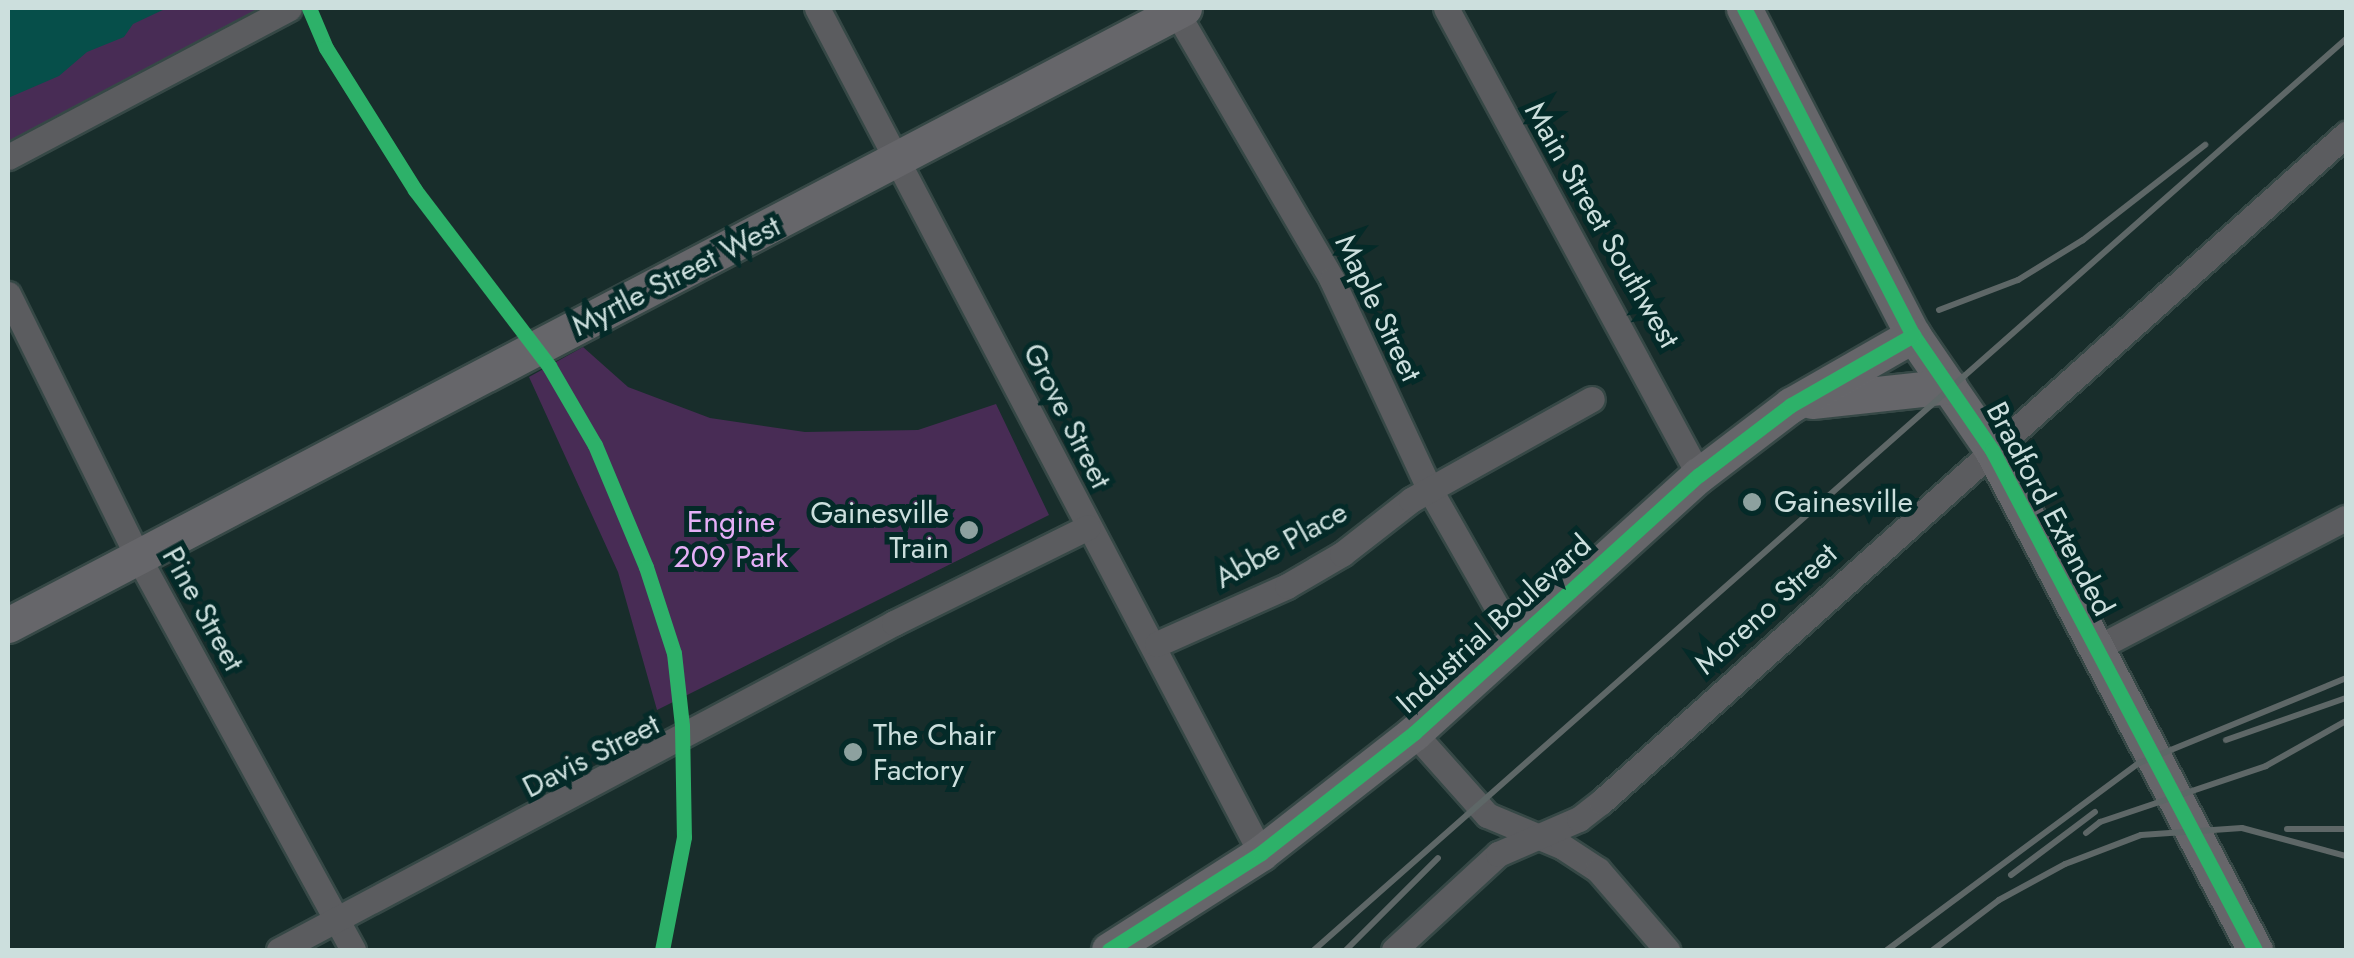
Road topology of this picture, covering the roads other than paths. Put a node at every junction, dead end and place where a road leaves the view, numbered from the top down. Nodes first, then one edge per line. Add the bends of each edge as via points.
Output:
1 (289, 8) edge
2 (817, 8) edge
3 (1446, 8) edge
4 (1744, 8) edge
5 (1178, 9) edge
6 (2346, 134) edge
7 (8, 157) edge
8 (898, 160) junction
9 (8, 294) edge
10 (1912, 334) junction
11 (1949, 386) junction
12 (1592, 400) dead end
13 (1791, 405) junction
14 (1992, 450) junction
15 (1699, 475) junction
16 (1430, 490) junction
17 (2346, 518) edge
18 (1088, 527) junction
19 (138, 557) junction
20 (8, 625) edge
21 (1516, 642) junction
22 (1157, 644) junction
23 (2094, 650) junction
24 (1414, 733) junction
25 (1534, 838) junction
26 (1261, 852) junction
27 (337, 920) junction
28 (279, 950) edge
29 (352, 950) edge
30 (1109, 950) edge
31 (1394, 950) edge
32 (1666, 950) edge
33 (2255, 950) edge

1 - 7 street
2 - 8 street, Grove Street
3 - 15 street, Main Street Southwest
4 - 10 street, Bradford Extended
5 - 8 street, Myrtle Street West
5 - 16 street, Maple Street via 1332,280
6 - 14 street, Moreno Street
8 - 18 street, Grove Street
8 - 19 street, Myrtle Street West
9 - 19 street, Pine Street
10 - 11 street, Bradford Extended
10 - 13 street, Industrial Boulevard
11 - 13 street
11 - 14 street, Bradford Extended
12 - 16 street, Abbe Place
13 - 15 street, Industrial Boulevard
14 - 23 street, Bradford Extended
14 - 25 street, Moreno Street via 1601,802
15 - 21 street, Industrial Boulevard
16 - 21 street, Maple Street
16 - 22 street, Abbe Place via 1287,586
17 - 23 street
18 - 22 street, Grove Street
18 - 27 street, Davis Street via 894,622
19 - 20 street, Myrtle Street West
19 - 27 street, Pine Street
21 - 24 street, Industrial Boulevard
22 - 26 street, Grove Street
23 - 33 street, Bradford Extended
24 - 25 street via 1487,815
24 - 26 street, Industrial Boulevard
25 - 31 street, Moreno Street via 1498,854
25 - 32 street via 1598,870
26 - 30 street, Industrial Boulevard
27 - 28 street, Davis Street
27 - 29 street, Pine Street

